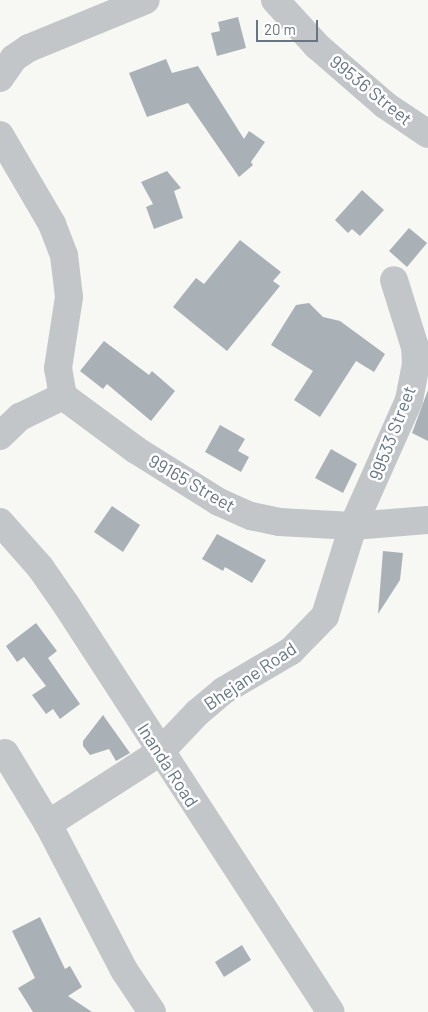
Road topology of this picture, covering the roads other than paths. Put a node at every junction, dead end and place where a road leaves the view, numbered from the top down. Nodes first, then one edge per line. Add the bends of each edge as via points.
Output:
1 (146, 0) edge
2 (275, 0) edge
3 (0, 78) edge
4 (428, 134) edge
5 (0, 135) edge
6 (394, 280) dead end
7 (63, 396) junction
8 (0, 436) edge
9 (428, 520) edge
10 (0, 522) edge
11 (353, 526) junction
12 (160, 752) junction
13 (5, 753) dead end
14 (48, 824) junction
15 (152, 1012) edge
16 (331, 1012) edge

1 - 3 street via 29,48 14,58
2 - 4 street, 99536 Street via 330,58 385,105
5 - 7 street via 52,224 64,255 69,297 58,368
6 - 11 street, 99533 Street via 416,364 409,400
7 - 8 street via 20,417
7 - 11 street, 99165 Street via 136,450 219,502 251,516 279,522
9 - 11 street, 99165 Street
10 - 12 street, Inanda Road via 40,567
11 - 12 street, Bhejane Road via 325,616 290,651 210,702
12 - 14 street, Bhejane Road
12 - 16 street, Inanda Road
13 - 14 street
14 - 15 street via 124,970

